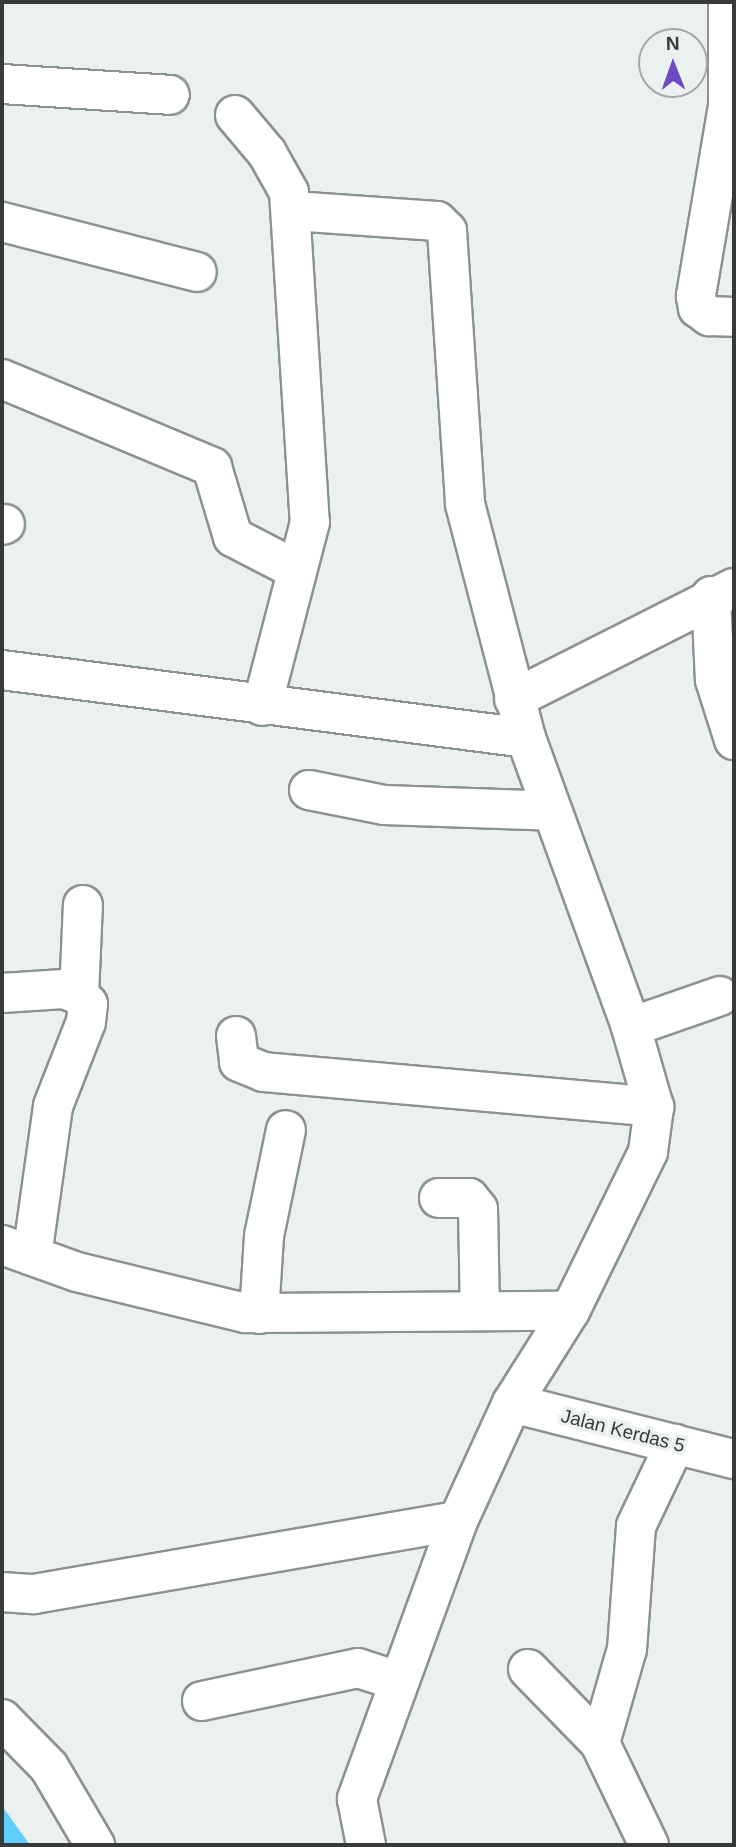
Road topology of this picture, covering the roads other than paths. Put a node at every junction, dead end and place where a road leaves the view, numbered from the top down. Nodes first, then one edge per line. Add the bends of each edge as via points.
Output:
1 (728, 2) edge
2 (2, 84) edge
3 (170, 95) dead end
4 (235, 115) dead end
5 (293, 211) junction
6 (2, 222) edge
7 (197, 272) dead end
8 (734, 317) edge
9 (2, 379) edge
10 (297, 570) junction
11 (723, 592) edge
12 (9, 675) edge
13 (514, 699) junction
14 (262, 706) junction
15 (526, 738) junction
16 (734, 740) edge
17 (309, 790) dead end
18 (552, 811) junction
19 (82, 905) dead end
20 (2, 993) edge
21 (79, 995) junction
22 (720, 996) dead end
23 (631, 1027) junction
24 (236, 1036) dead end
25 (654, 1108) junction
26 (286, 1130) dead end
27 (439, 1199) dead end
28 (17, 1250) edge
29 (480, 1310) junction
30 (570, 1311) junction
31 (259, 1314) junction
32 (512, 1403) junction
33 (675, 1444) junction
34 (734, 1459) edge
35 (458, 1521) junction
36 (2, 1592) edge
37 (528, 1669) dead end
38 (398, 1681) junction
39 (202, 1701) dead end
40 (2, 1719) edge
41 (600, 1743) junction
42 (95, 1845) edge
43 (366, 1845) edge
44 (649, 1845) edge

1 - 8 street via 728,106 698,308 709,316
2 - 3 street
4 - 5 street via 282,175
5 - 10 street via 310,522
5 - 13 street via 437,221 447,231 465,504
6 - 7 street
9 - 10 street via 212,467 233,537
10 - 14 street
11 - 13 street
11 - 16 street via 715,680
12 - 14 street
13 - 15 street
14 - 15 street
15 - 18 street
17 - 18 street via 384,805
18 - 23 street
19 - 21 street
20 - 21 street via 64,989
21 - 28 street via 88,1004 86,1022 53,1106
22 - 23 street
23 - 25 street
24 - 25 street via 239,1062 264,1072
25 - 30 street via 648,1152
26 - 31 street via 263,1245
27 - 29 street via 469,1198 478,1209
28 - 31 street via 77,1272
29 - 30 street
29 - 31 street
30 - 32 street
32 - 33 street, Jalan Kerdas 5
32 - 35 street
33 - 34 street, Jalan Kerdas 5
33 - 41 street via 636,1526 627,1649
35 - 36 street via 34,1594
35 - 38 street
37 - 41 street
38 - 39 street via 358,1668
38 - 43 street via 357,1799
40 - 42 street via 49,1767
41 - 44 street

